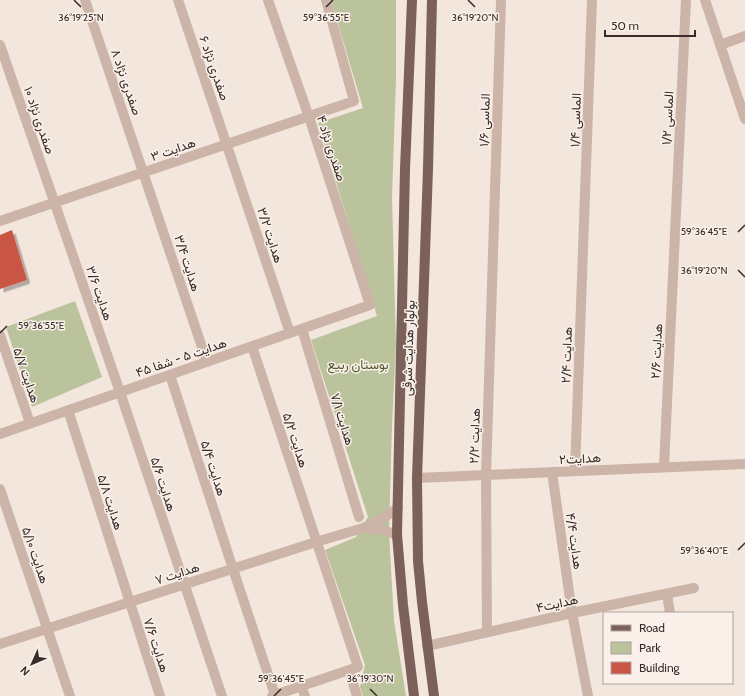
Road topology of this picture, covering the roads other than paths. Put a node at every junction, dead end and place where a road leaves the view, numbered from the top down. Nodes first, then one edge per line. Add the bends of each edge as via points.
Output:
1 (85, 0) edge
2 (178, 0) edge
3 (268, 0) edge
4 (326, 0) edge
5 (412, 0) edge
6 (432, 0) edge
7 (501, 0) edge
8 (592, 0) edge
9 (686, 0) edge
10 (705, 0) edge
11 (745, 36) edge
12 (0, 45) edge
13 (720, 45) junction
14 (308, 117) junction
15 (745, 119) edge
16 (227, 145) junction
17 (144, 173) junction
18 (55, 203) junction
19 (0, 221) edge
20 (675, 236) joint
21 (584, 240) joint
22 (493, 241) joint
23 (370, 305) joint
24 (302, 329) junction
25 (290, 333) junction
26 (0, 335) edge
27 (252, 346) junction
28 (207, 362) junction
29 (170, 374) junction
30 (120, 392) junction
31 (68, 410) junction
32 (30, 423) junction
33 (0, 434) edge
34 (745, 464) edge
35 (664, 467) junction
36 (575, 471) junction
37 (552, 472) junction
38 (486, 475) junction
39 (417, 478) junction
40 (0, 489) edge
41 (398, 508) junction
42 (359, 517) dead end
43 (363, 528) junction
44 (397, 535) junction
45 (316, 542) junction
46 (233, 569) junction
47 (184, 584) junction
48 (694, 588) dead end
49 (667, 594) junction
50 (130, 602) junction
51 (670, 612) edge
52 (572, 613) junction
53 (48, 629) junction
54 (487, 632) junction
55 (0, 644) edge
56 (427, 646) junction
57 (353, 669) junction
58 (303, 691) edge
59 (274, 695) edge
60 (70, 696) edge
61 (160, 696) edge
62 (222, 696) edge
63 (357, 696) edge
64 (414, 696) edge
65 (434, 696) edge
66 (588, 696) edge

1 - 17 street, صفدری نژاد ۸
2 - 16 street, صفدری نژاد ۶
3 - 14 street, صفدری نژاد ۴
4 - 14 street, هدایت ۳ via 354,101
5 - 41 main road, بولوار هدایت شرقی via 405,168
6 - 39 main road, بولوار هدایت شرقی
7 - 22 street, الماسی ۱/۶
8 - 21 street, الماسی ۱/۴
9 - 20 street, الماسی ۱/۲
10 - 13 street
11 - 13 street
12 - 18 street, صفدری نژاد ۱۰
13 - 15 street
14 - 16 street, هدایت ۳
14 - 23 street, صفدری نژاد ۴
16 - 17 street, هدایت ۳
16 - 25 street, هدایت ۳/۲
17 - 18 street, هدایت ۳
17 - 28 street, هدایت ۳/۴
18 - 19 street, هدایت ۳
18 - 30 street, هدایت ۳/۶
20 - 35 street, هدایت ۲/۶
21 - 36 street, هدایت ۲/۴
22 - 38 street, هدایت ۲/۲
23 - 24 street, هدایت ۵ - شفا ۴۵
24 - 25 street, هدایت ۵ - شفا ۴۵
24 - 42 street, هدایت ۷/۱
25 - 27 street, هدایت ۵ - شفا ۴۵
26 - 32 street, هدایت ۵/۷
27 - 28 street, هدایت ۵ - شفا ۴۵
27 - 45 street, هدایت ۵/۲
28 - 29 street, هدایت ۵ - شفا ۴۵
29 - 30 street, هدایت ۵ - شفا ۴۵
29 - 46 street, هدایت ۵/۴
30 - 31 street, هدایت ۵ - شفا ۴۵
30 - 47 street, هدایت ۵/۶
31 - 32 street, هدایت ۵ - شفا ۴۵
31 - 50 street, هدایت ۵/۸
32 - 33 street, هدایت ۵ - شفا ۴۵
34 - 35 street, هدایت۲
35 - 36 street, هدایت۲
36 - 37 street, هدایت۲
37 - 38 street, هدایت۲
37 - 52 street, هدایت ۴/۴
38 - 39 street, هدایت۲
38 - 54 street, هدایت ۲/۲
39 - 56 main road, بولوار هدایت شرقی via 418,561
40 - 53 street, هدایت ۵/۱۰
41 - 43 street, هدایت ۷
41 - 44 main road, بولوار هدایت شرقی
43 - 44 street, هدایت ۷ via 380,529
43 - 45 street, هدایت ۷
44 - 64 main road, بولوار هدایت شرقی via 402,606
45 - 46 street, هدایت ۷
45 - 57 street, هدایت ۵/۲
46 - 47 street, هدایت ۷
46 - 59 street, هدایت ۵/۴
47 - 50 street, هدایت ۷
47 - 62 street, هدایت ۵/۶
48 - 49 street, هدایت۴
49 - 51 street
49 - 52 street, هدایت۴
50 - 53 street, هدایت ۷
50 - 61 street, هدایت ۷/۶
52 - 54 street, هدایت۴
52 - 66 street, هدایت ۴/۴
53 - 55 street, هدایت ۷
53 - 60 street, هدایت ۵/۱۰
54 - 56 street, هدایت۴
56 - 65 main road, بولوار هدایت شرقی
57 - 58 street
57 - 63 street, هدایت ۵/۲
58 - 59 street

